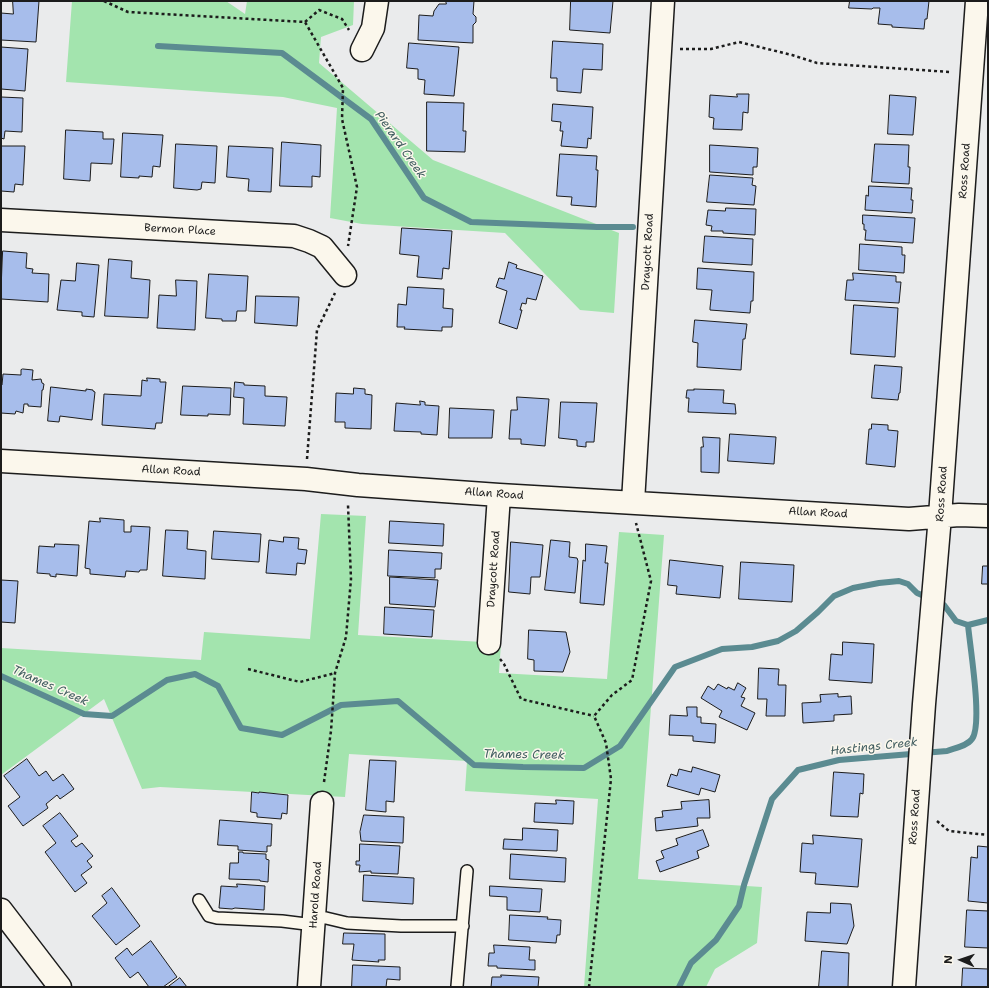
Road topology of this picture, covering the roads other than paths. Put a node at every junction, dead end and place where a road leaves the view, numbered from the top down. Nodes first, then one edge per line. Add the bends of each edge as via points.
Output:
1 (377, 1) edge
2 (663, 1) edge
3 (977, 1) edge
4 (362, 50) road end
5 (1, 220) edge
6 (345, 274) road end
7 (1, 461) edge
8 (499, 495) junction
9 (634, 512) junction
10 (940, 516) junction
11 (988, 516) edge
12 (489, 643) road end
13 (322, 803) road end
14 (467, 871) dead end
15 (199, 900) dead end
16 (1, 910) edge
17 (314, 921) junction
18 (463, 926) junction
19 (458, 986) dead end
20 (60, 987) edge
21 (309, 987) edge
22 (904, 987) edge

1 - 4 street via 373,28
2 - 9 street, Draycott Road
3 - 10 street, Ross Road
5 - 6 street, Bermon Place via 294,236 322,247
7 - 8 street, Allan Road via 306,479
8 - 9 street, Allan Road
8 - 12 street, Draycott Road
9 - 10 street, Allan Road via 909,519
10 - 11 street, Allan Road
10 - 22 street, Ross Road via 930,618
13 - 17 street, Harold Road
14 - 18 lane
15 - 17 lane via 209,916 218,918
16 - 20 street
17 - 18 lane via 326,918 347,923
17 - 21 street, Harold Road
18 - 19 lane

